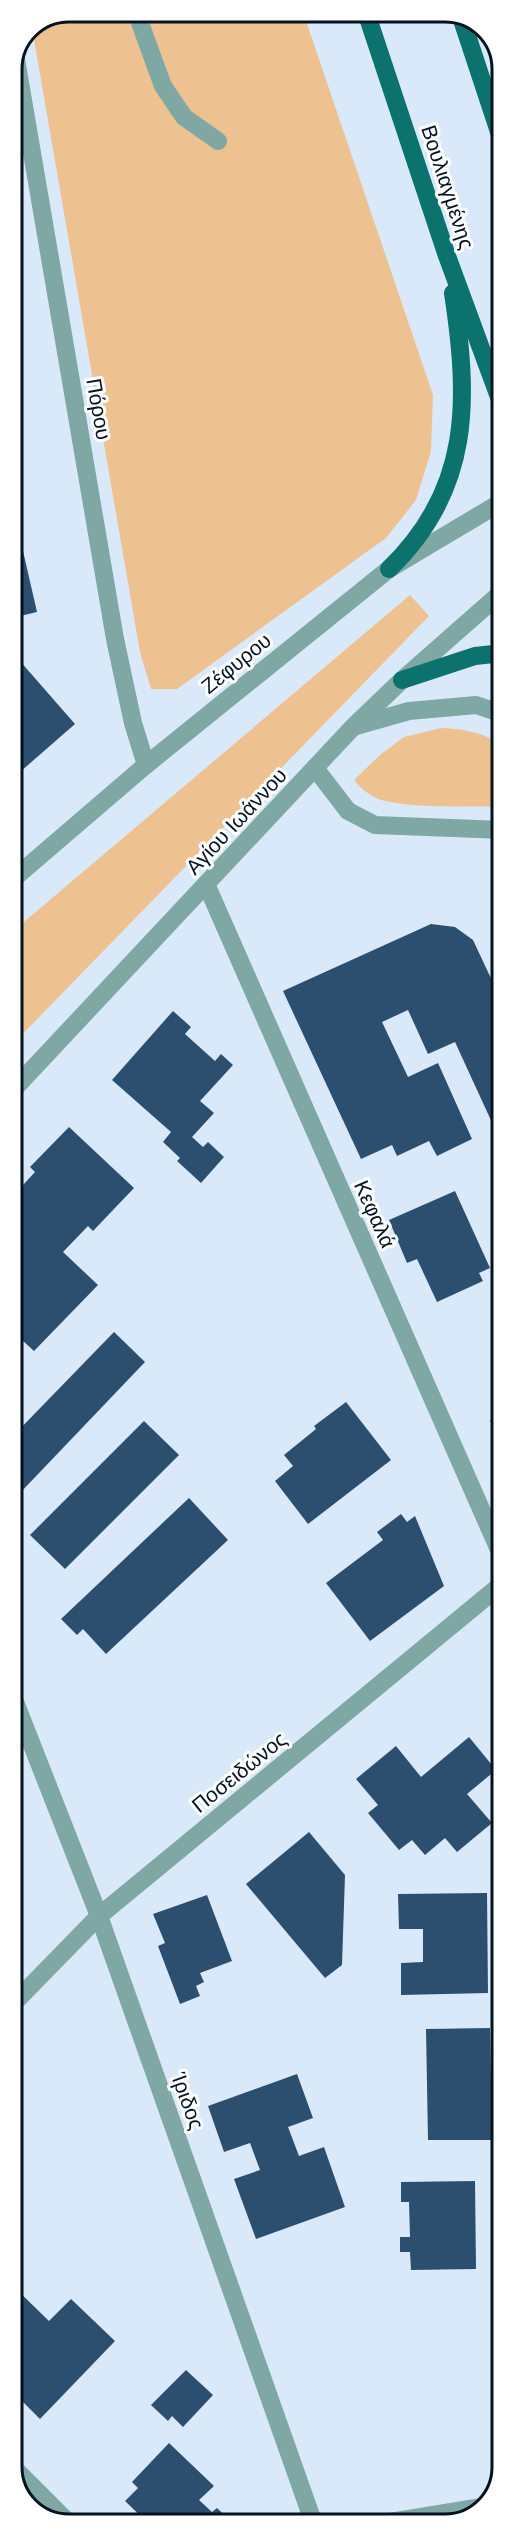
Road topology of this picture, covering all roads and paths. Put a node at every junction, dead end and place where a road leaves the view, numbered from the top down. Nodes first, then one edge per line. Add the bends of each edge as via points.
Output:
1 (140, 22) edge
2 (370, 23) edge
3 (464, 27) edge
4 (22, 94) edge
5 (492, 111) edge
6 (218, 141) dead end
7 (447, 256) junction
8 (492, 380) edge
9 (492, 507) edge
10 (388, 569) junction
11 (492, 601) edge
12 (492, 654) edge
13 (402, 680) junction
14 (492, 710) edge
15 (354, 726) junction
16 (146, 765) junction
17 (315, 768) junction
18 (492, 830) edge
19 (22, 871) edge
20 (207, 886) junction
21 (22, 1080) edge
22 (492, 1534) edge
23 (492, 1592) edge
24 (23, 1722) edge
25 (99, 1916) junction
26 (23, 1994) edge
27 (24, 2478) edge
28 (467, 2509) edge
29 (60, 2513) edge
30 (310, 2514) edge
31 (439, 2514) edge

1 - 6 street via 163,86 184,117
2 - 7 main road, Βουλιαγμένης
3 - 5 main road
4 - 16 street, Πόρου via 115,639
7 - 8 main road, Βουλιαγμένης
7 - 10 main road via 460,354 460,435 442,498 428,525
9 - 10 street, Ζέφυρου
10 - 16 street, Ζέφυρου
11 - 13 street, Αγίου Ιωάννου
12 - 13 main road
13 - 15 street, Αγίου Ιωάννου
14 - 15 street via 476,705 410,711
15 - 17 street, Αγίου Ιωάννου
16 - 19 street, Ζέφυρου
17 - 18 street via 348,812 375,825
17 - 20 street, Αγίου Ιωάννου
20 - 21 street, Αγίου Ιωάννου
20 - 22 street, Κεφαλά
23 - 25 street, Ποσειδώνος
24 - 25 street, Ίριδος
25 - 26 street, Ποσειδώνος
25 - 30 street, Ίριδος
27 - 29 street
28 - 31 street

